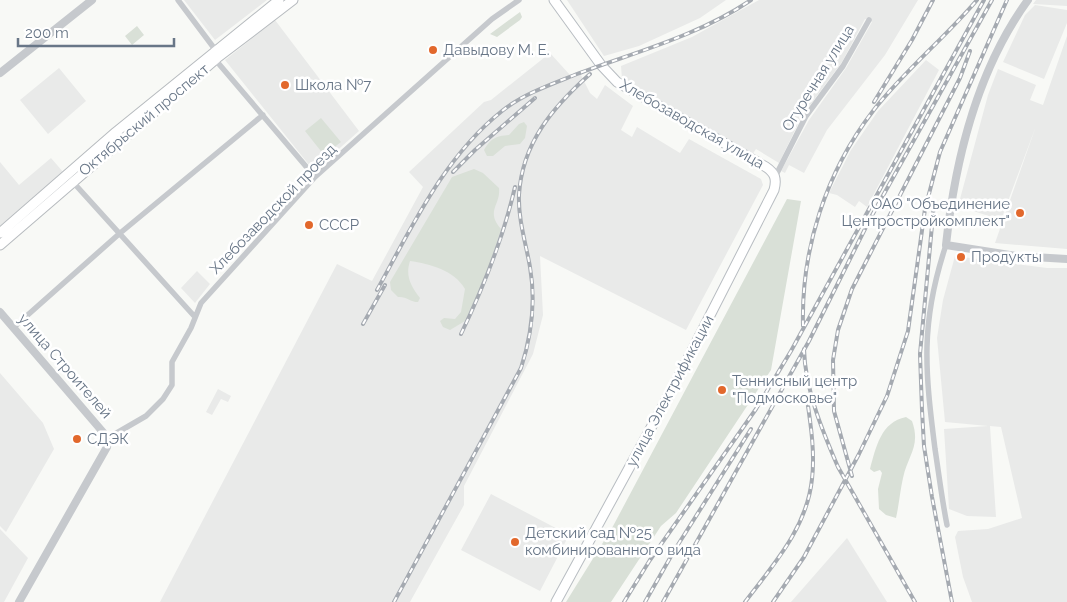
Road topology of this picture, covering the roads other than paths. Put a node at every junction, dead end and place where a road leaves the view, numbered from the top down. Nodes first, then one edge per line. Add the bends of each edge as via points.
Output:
1 (92, 0) edge
2 (178, 0) edge
3 (279, 0) edge
4 (293, 0) edge
5 (519, 0) edge
6 (554, 0) edge
7 (1028, 0) edge
8 (869, 20) dead end
9 (215, 55) junction
10 (0, 73) edge
11 (263, 115) junction
12 (315, 177) junction
13 (775, 177) junction
14 (72, 181) junction
15 (0, 233) edge
16 (119, 234) junction
17 (0, 245) edge
18 (946, 245) junction
19 (1067, 259) edge
20 (0, 312) edge
21 (195, 317) junction
22 (13, 328) junction
23 (108, 438) junction
24 (947, 525) dead end
25 (19, 602) edge
26 (556, 602) edge

1 - 10 street
2 - 9 street
3 - 9 main road, Октябрьский проспект
4 - 9 main road, Октябрьский проспект
5 - 12 street, Хлебозаводской проезд via 486,24
6 - 13 main road, Хлебозаводская улица via 601,66 617,82 766,167
7 - 18 street via 1008,29 978,97 957,179
8 - 13 street, Огуречная улица via 843,66 806,116
9 - 11 street
9 - 14 main road, Октябрьский проспект
9 - 15 main road, Октябрьский проспект
11 - 12 street
11 - 16 street
12 - 21 street, Хлебозаводской проезд via 201,302
13 - 26 main road, улица Электрификации via 774,190 677,380
14 - 16 street
14 - 17 main road, Октябрьский проспект
16 - 21 street
16 - 22 street
18 - 19 street via 1016,256
18 - 24 street via 930,300 926,355 928,399
20 - 22 street, улица Строителей
21 - 23 street, Хлебозаводской проезд via 172,362 172,385 163,400 146,416
22 - 23 street, улица Строителей
23 - 25 street via 108,447

